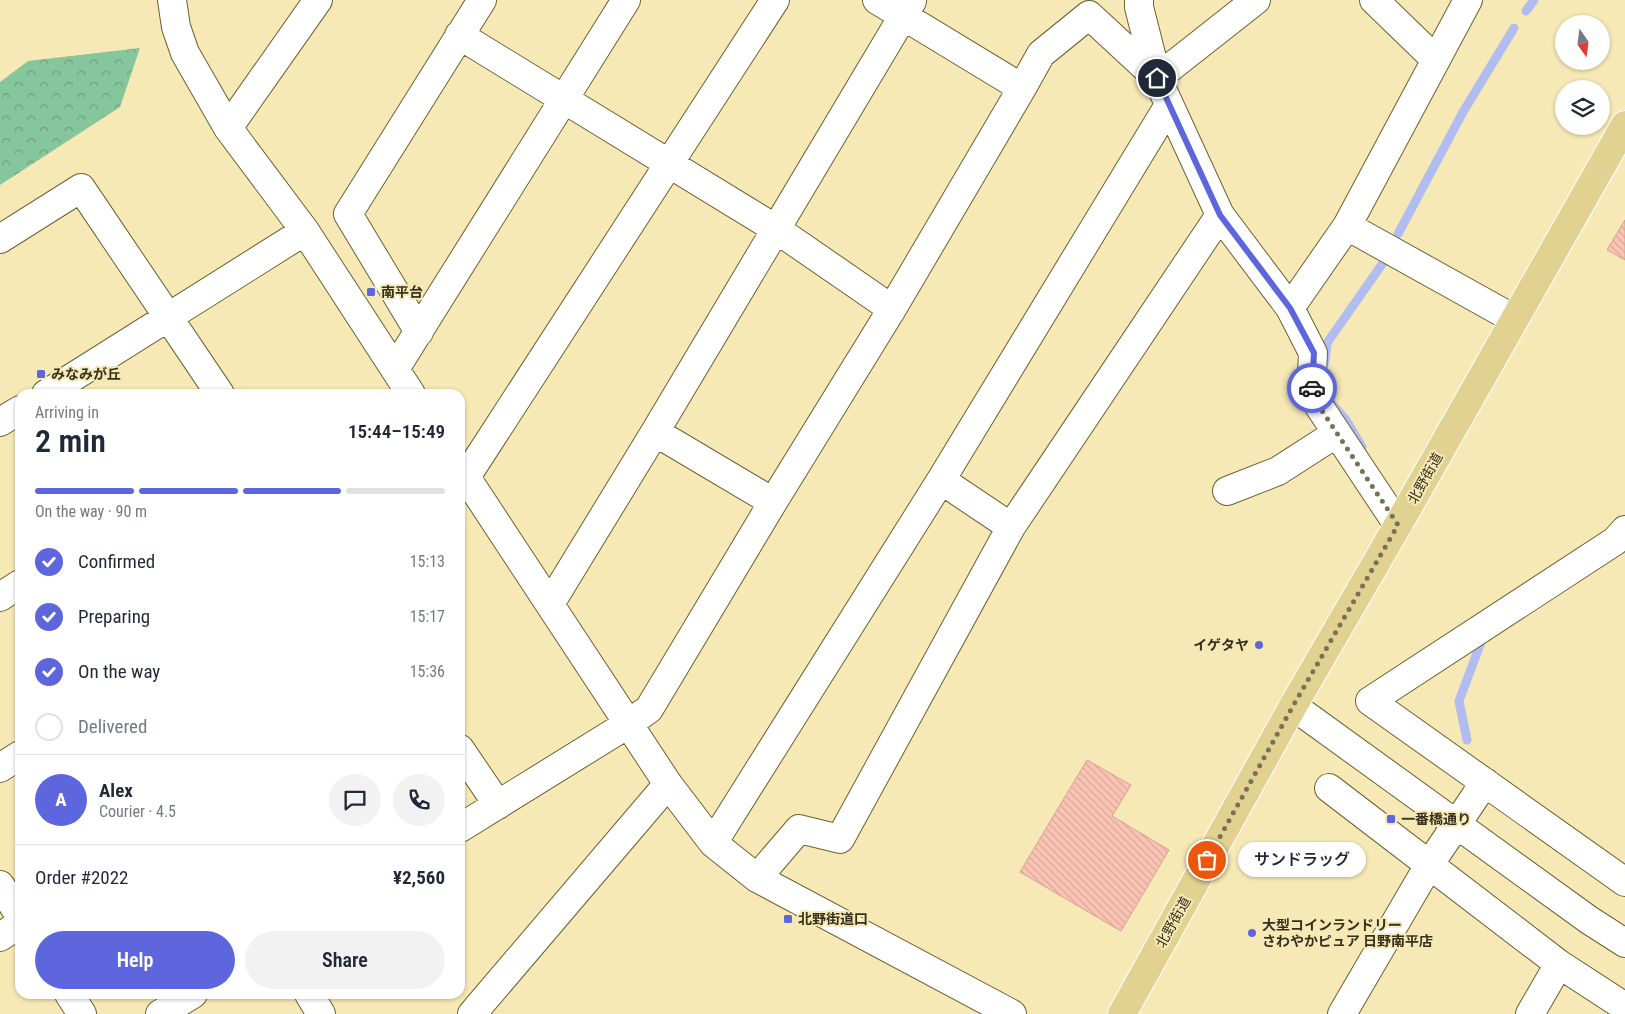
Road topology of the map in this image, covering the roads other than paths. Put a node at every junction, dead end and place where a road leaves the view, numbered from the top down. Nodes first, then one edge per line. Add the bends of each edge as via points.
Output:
1 (172, 0) edge
2 (318, 0) edge
3 (482, 0) edge
4 (626, 0) edge
5 (775, 0) edge
6 (877, 0) edge
7 (1139, 0) edge
8 (1256, 0) edge
9 (1374, 0) edge
10 (1468, 0) edge
11 (908, 8) edge
12 (459, 35) junction
13 (1436, 60) junction
14 (1157, 78) junction
15 (1022, 88) junction
16 (563, 99) junction
17 (1169, 105) junction
18 (1625, 125) edge
19 (228, 128) junction
20 (668, 163) junction
21 (1220, 215) junction
22 (1347, 226) junction
23 (776, 228) junction
24 (304, 231) junction
25 (0, 239) edge
26 (1290, 308) junction
27 (892, 309) junction
28 (168, 317) junction
29 (1514, 319) junction
30 (419, 332) junction
31 (395, 369) junction
32 (54, 389) edge
33 (217, 389) edge
34 (408, 389) edge
35 (15, 413) edge
36 (0, 422) edge
37 (655, 432) junction
38 (1337, 433) junction
39 (465, 469) edge
40 (465, 475) edge
41 (941, 480) junction
42 (1227, 491) dead end
43 (773, 502) junction
44 (1398, 525) junction
45 (1011, 527) junction
46 (1625, 530) edge
47 (15, 587) edge
48 (0, 597) edge
49 (550, 604) junction
50 (1293, 706) junction
51 (628, 724) junction
52 (465, 756) edge
53 (15, 758) edge
54 (0, 768) edge
55 (1485, 782) junction
56 (668, 784) junction
57 (1329, 788) dead end
58 (498, 805) junction
59 (465, 825) edge
60 (1456, 825) junction
61 (713, 843) junction
62 (1429, 865) junction
63 (757, 878) junction
64 (1625, 882) edge
65 (0, 885) edge
66 (15, 908) edge
67 (15, 927) edge
68 (0, 937) edge
69 (1625, 943) edge
70 (1559, 964) junction
71 (72, 999) edge
72 (185, 999) edge
73 (312, 999) edge
74 (1625, 1007) edge
75 (82, 1014) edge
76 (160, 1014) edge
77 (321, 1014) edge
78 (472, 1014) edge
79 (1012, 1014) edge
80 (1122, 1014) edge
81 (1342, 1014) edge
82 (1530, 1014) edge

1 - 19 street via 176,27 185,53
2 - 19 street
3 - 12 street
4 - 16 street
5 - 20 street
6 - 11 street
7 - 14 street
8 - 14 street
9 - 13 street
10 - 13 street
11 - 15 street
11 - 23 street
12 - 16 street
12 - 30 street via 348,214
13 - 22 street
14 - 15 street via 1089,14 1040,54
14 - 17 street
15 - 27 street
16 - 20 street
16 - 30 street
17 - 21 street
17 - 41 street
18 - 29 main road, 北野街道
19 - 24 street
20 - 23 street
20 - 39 street
21 - 26 street
21 - 45 street
22 - 26 street
22 - 29 street
23 - 27 street
23 - 37 street
24 - 28 street
24 - 31 street
25 - 28 street via 81,188
26 - 38 street via 1314,353 1311,394
27 - 43 street
28 - 32 street
28 - 33 street
29 - 44 main road, 北野街道
30 - 31 street
31 - 34 street
35 - 36 street
37 - 43 street
37 - 49 street
38 - 42 street via 1278,471
38 - 44 street
40 - 49 street
41 - 45 street
41 - 61 street
43 - 51 street via 649,708
44 - 50 main road, 北野街道
45 - 63 street via 840,838 799,829
46 - 55 street via 1615,541 1370,701
47 - 48 street
49 - 51 street
50 - 60 street
50 - 80 main road, 北野街道
51 - 56 street
51 - 58 street
52 - 58 street
53 - 54 street
55 - 60 street
55 - 64 street
56 - 61 street
56 - 78 street
57 - 62 street
58 - 59 street
60 - 62 street
60 - 69 street
61 - 63 street
62 - 70 street
62 - 81 street
63 - 79 street
65 - 66 street
67 - 68 street
70 - 74 street
70 - 82 street
71 - 75 street
72 - 76 street
73 - 77 street

